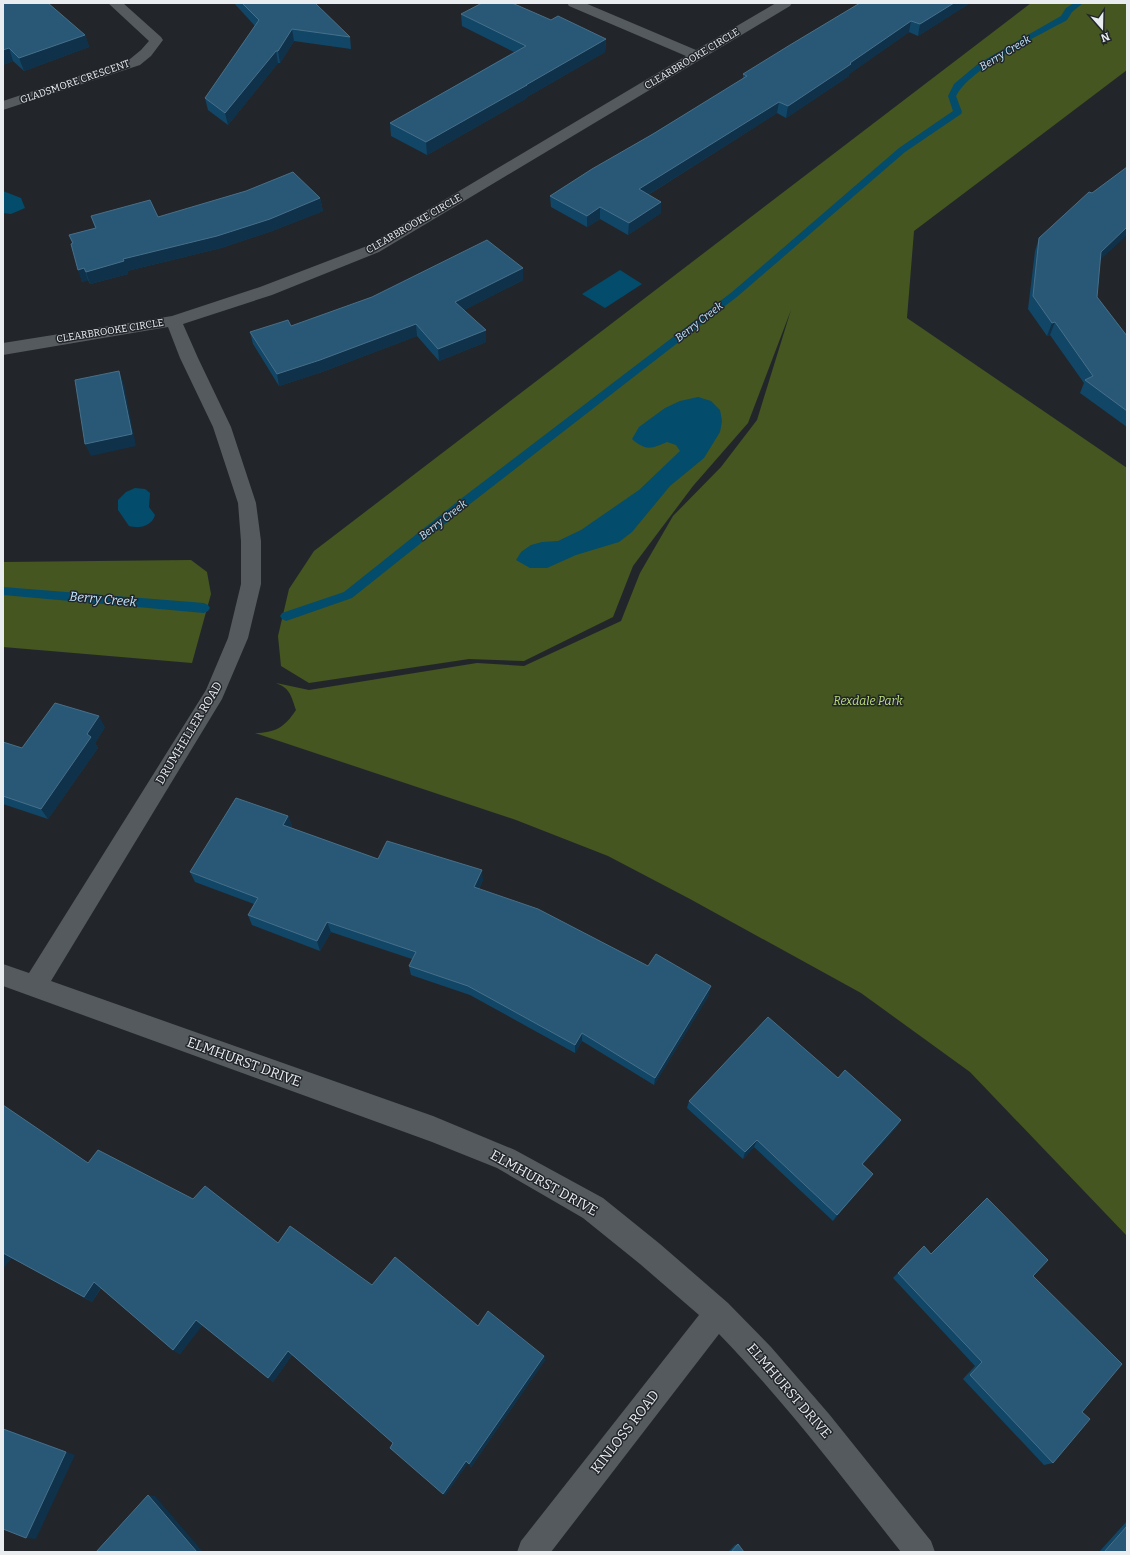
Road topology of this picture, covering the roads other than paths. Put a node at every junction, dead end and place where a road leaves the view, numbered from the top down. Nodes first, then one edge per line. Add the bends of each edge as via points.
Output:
1 (115, 3) edge
2 (574, 3) edge
3 (785, 3) edge
4 (698, 56) junction
5 (3, 106) edge
6 (174, 321) junction
7 (3, 349) edge
8 (3, 975) edge
9 (34, 986) junction
10 (718, 1313) junction
11 (532, 1552) edge
12 (920, 1552) edge

1 - 5 street, GLADSMORE CRESCENT via 156,40 146,53 135,62
2 - 4 street
3 - 4 street, CLEARBROOKE CIRCLE
4 - 6 street, CLEARBROOKE CIRCLE via 373,249 266,291
6 - 7 street, CLEARBROOKE CIRCLE
6 - 9 street, DRUMHELLER ROAD via 222,427 247,502 251,542 250,584 238,638 215,693
8 - 9 street, ELMHURST DRIVE
9 - 10 street, ELMHURST DRIVE via 433,1129 506,1159 593,1208
10 - 11 street, KINLOSS ROAD
10 - 12 street, ELMHURST DRIVE via 761,1357 814,1419

